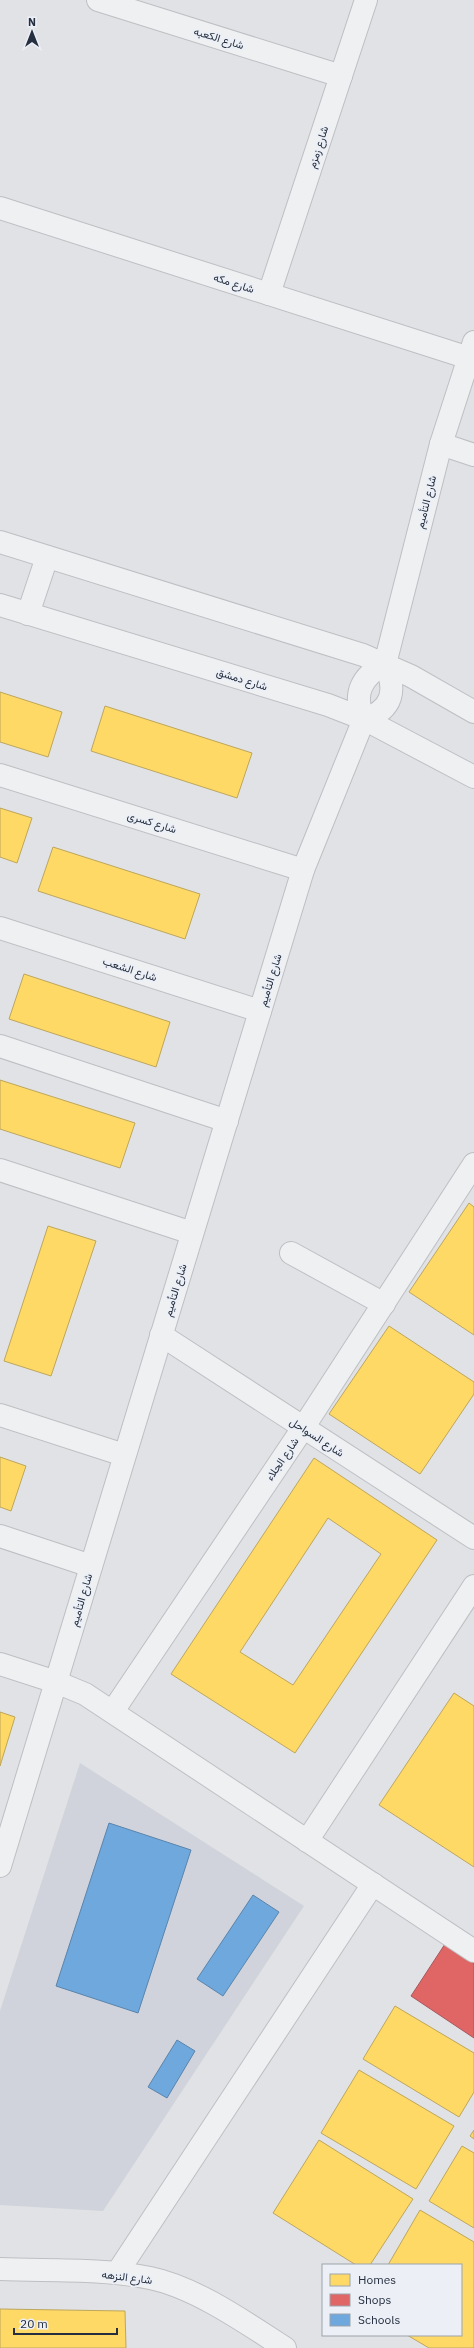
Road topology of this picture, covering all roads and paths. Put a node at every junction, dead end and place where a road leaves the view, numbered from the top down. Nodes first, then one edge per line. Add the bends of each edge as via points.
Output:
1 (98, 0) edge
2 (366, 0) edge
3 (341, 76) junction
4 (0, 208) edge
5 (269, 294) junction
6 (471, 350) edge
7 (441, 444) junction
8 (474, 455) edge
9 (0, 542) edge
10 (47, 557) junction
11 (0, 605) edge
12 (28, 614) junction
13 (385, 664) junction
14 (474, 712) edge
15 (364, 719) junction
16 (0, 775) edge
17 (474, 777) edge
18 (303, 870) junction
19 (0, 928) edge
20 (260, 1011) junction
21 (0, 1046) edge
22 (227, 1121) junction
23 (474, 1164) edge
24 (0, 1170) edge
25 (192, 1233) junction
26 (291, 1253) dead end
27 (384, 1304) junction
28 (161, 1335) junction
29 (0, 1415) edge
30 (303, 1428) junction
31 (124, 1455) junction
32 (0, 1536) edge
33 (473, 1536) edge
34 (91, 1566) junction
35 (474, 1586) edge
36 (0, 1664) edge
37 (56, 1682) junction
38 (113, 1711) junction
39 (307, 1841) junction
40 (0, 1866) edge
41 (373, 1884) junction
42 (474, 1951) edge
43 (0, 2269) edge
44 (117, 2274) junction
45 (285, 2348) edge

1 - 3 street, شارع الكعبه
2 - 3 street, شارع زمزم
3 - 5 street, شارع زمزم
4 - 5 street, شارع مكه
5 - 6 street, شارع مكه
6 - 7 street, شارع التأميم
7 - 8 street
7 - 13 street, شارع التأميم
9 - 10 street
10 - 12 street
10 - 13 street via 337,646
11 - 12 street, شارع دمشق
12 - 15 street, شارع دمشق via 328,705
13 - 14 street
13 - 15 street via 366,677 360,687 359,708
13 - 15 street via 392,687 390,698 384,708
15 - 17 street, شارع دمشق
15 - 18 street, شارع التأميم
16 - 18 street, شارع كسرى
18 - 20 street, شارع التأميم
19 - 20 street, شارع الشعب
20 - 22 street, شارع التأميم
21 - 22 street
22 - 25 street, شارع التأميم
23 - 27 street, شارع الجلاء
24 - 25 street
25 - 28 street, شارع التأميم
26 - 27 street
27 - 30 street, شارع الجلاء
28 - 30 street, شارع السواحل
28 - 31 street, شارع التأميم
29 - 31 street
30 - 33 street, شارع السواحل
30 - 38 street, شارع الجلاء
31 - 34 street, شارع التأميم
32 - 34 street
34 - 37 street, شارع التأميم
35 - 39 street
36 - 37 street
37 - 38 street via 85,1694
37 - 40 street, شارع التأميم
38 - 39 street
39 - 41 street
41 - 42 street
41 - 44 street
43 - 44 street, شارع النزهه
44 - 45 street, شارع النزهه via 150,2278 175,2286 209,2302

